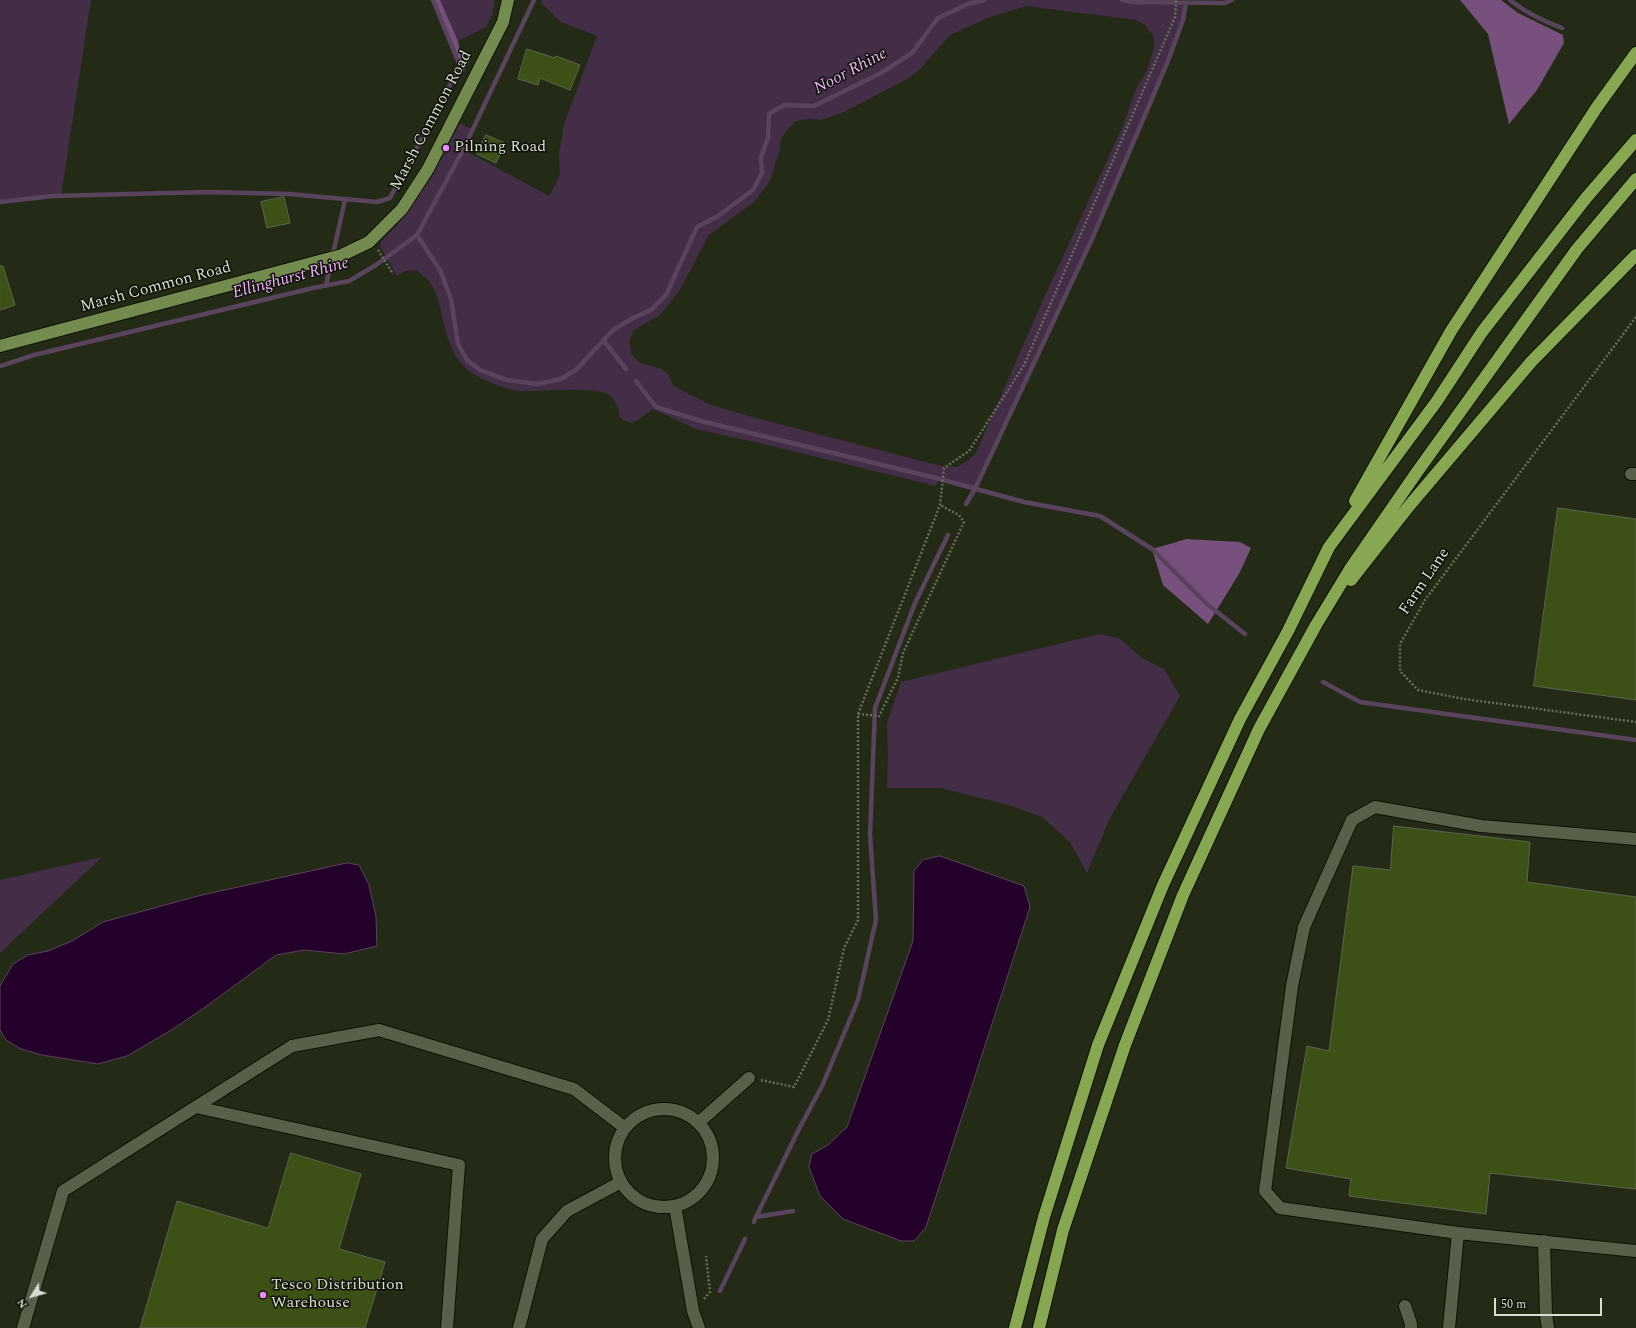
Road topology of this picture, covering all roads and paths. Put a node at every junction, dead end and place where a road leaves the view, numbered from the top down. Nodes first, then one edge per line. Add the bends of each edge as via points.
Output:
1 (508, 0) edge
2 (1176, 0) edge
3 (1636, 53) edge
4 (1636, 140) edge
5 (1636, 179) edge
6 (379, 251) dead end
7 (1636, 255) edge
8 (393, 274) dead end
9 (1636, 317) edge
10 (0, 346) edge
11 (940, 505) junction
12 (1329, 547) junction
13 (1316, 625) junction
14 (858, 714) junction
15 (1636, 722) edge
16 (1636, 839) edge
17 (749, 1078) joint
18 (196, 1107) junction
19 (698, 1123) junction
20 (625, 1128) junction
21 (621, 1182) junction
22 (675, 1206) junction
23 (1458, 1233) junction
24 (1544, 1241) junction
25 (1636, 1251) edge
26 (706, 1256) dead end
27 (1405, 1306) dead end
28 (693, 1311) junction
29 (23, 1328) edge
30 (447, 1328) edge
31 (518, 1328) edge
32 (699, 1328) edge
33 (1015, 1328) edge
34 (1039, 1328) edge
35 (1411, 1328) edge
36 (1449, 1328) edge
37 (1548, 1328) edge

1 - 10 main road, Marsh Common Road via 500,29 428,169 402,209 369,242 321,260
2 - 11 path via 1175,17 1024,365 970,450 944,468
3 - 12 highway via 1597,107 1451,331
4 - 12 highway via 1586,198 1482,332 1437,401
5 - 13 highway via 1577,249 1417,472 1350,569
6 - 8 path
7 - 13 highway via 1531,362 1409,506
9 - 15 path, Farm Lane via 1425,600 1400,644 1400,671 1418,690 1464,699
11 - 14 path
11 - 14 path via 959,515 964,522 903,653 898,678 879,716
12 - 33 highway via 1234,734 1163,885 1098,1045 1044,1217
13 - 34 highway via 1259,729 1181,902 1125,1045 1065,1222
14 - 17 path via 858,920 844,948 828,1020 794,1087
16 - 23 street via 1481,826 1375,807 1352,820 1304,927 1292,986 1265,1191 1280,1208
17 - 19 street
18 - 20 street via 292,1046 379,1030 574,1089
18 - 29 street via 63,1192
18 - 30 street via 459,1165
19 - 20 street via 684,1114 668,1109 652,1110 637,1117
19 - 22 street via 707,1135 712,1149 713,1164 709,1178 701,1191
20 - 21 street via 618,1140 615,1154
21 - 22 street via 631,1194 644,1203 660,1207
21 - 31 street via 567,1211 542,1239
22 - 28 street
23 - 24 street
23 - 36 street
24 - 25 street
24 - 37 street
26 - 28 path via 710,1292
27 - 35 street
28 - 32 street

